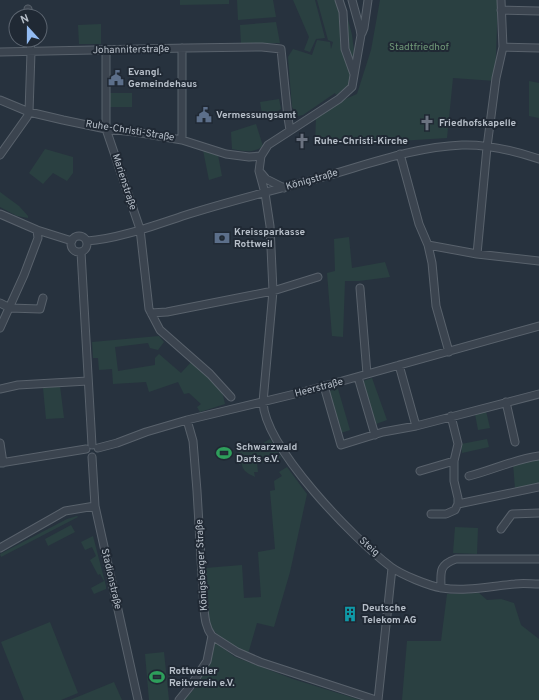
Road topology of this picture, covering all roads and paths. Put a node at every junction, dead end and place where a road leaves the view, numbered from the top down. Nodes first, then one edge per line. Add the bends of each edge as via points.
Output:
1 (339, 0) edge
2 (352, 0) edge
3 (368, 0) edge
4 (501, 0) edge
5 (501, 10) junction
6 (539, 11) edge
7 (361, 35) junction
8 (503, 47) junction
9 (31, 48) edge
10 (182, 48) junction
11 (539, 48) edge
12 (106, 50) junction
13 (0, 52) edge
14 (31, 52) junction
15 (354, 76) junction
16 (0, 100) edge
17 (29, 112) junction
18 (106, 129) junction
19 (290, 130) junction
20 (182, 140) junction
21 (487, 146) junction
22 (400, 154) junction
23 (0, 155) edge
24 (261, 156) junction
25 (539, 159) edge
26 (259, 171) junction
27 (284, 188) junction
28 (265, 193) junction
29 (0, 214) edge
30 (37, 230) junction
31 (140, 230) junction
32 (72, 241) junction
33 (86, 241) junction
34 (428, 245) junction
35 (81, 252) junction
36 (476, 254) junction
37 (539, 260) edge
38 (318, 277) dead end
39 (360, 288) dead end
40 (273, 291) junction
41 (43, 298) dead end
42 (0, 303) edge
43 (10, 308) junction
44 (151, 313) junction
45 (539, 326) edge
46 (0, 328) edge
47 (449, 352) junction
48 (399, 365) junction
49 (367, 374) junction
50 (358, 377) junction
51 (88, 382) junction
52 (324, 386) junction
53 (0, 390) edge
54 (539, 394) edge
55 (230, 397) dead end
56 (263, 402) junction
57 (506, 402) junction
58 (451, 416) junction
59 (187, 420) junction
60 (416, 426) junction
61 (375, 435) junction
62 (515, 442) dead end
63 (0, 444) edge
64 (92, 447) junction
65 (539, 456) edge
66 (92, 457) junction
67 (454, 461) junction
68 (1, 463) edge
69 (420, 471) dead end
70 (470, 476) dead end
71 (539, 486) edge
72 (458, 504) junction
73 (95, 506) junction
74 (431, 514) dead end
75 (539, 514) edge
76 (501, 529) dead end
77 (0, 548) edge
78 (539, 559) edge
79 (392, 568) junction
80 (539, 584) edge
81 (441, 588) junction
82 (212, 636) junction
83 (138, 700) edge
84 (179, 700) edge
85 (377, 700) edge

1 - 15 street via 343,12 345,49
2 - 7 street
3 - 7 street
4 - 5 street
5 - 6 street
5 - 8 street
7 - 15 street
8 - 11 street
8 - 21 street
9 - 14 street
10 - 12 street, Johanniterstraße
10 - 19 street, Johanniterstraße via 281,49
10 - 20 street
12 - 14 street, Johanniterstraße
12 - 18 street, Marienstraße
13 - 14 street, Johanniterstraße
14 - 17 street
15 - 19 street via 352,87 339,99
16 - 17 street, Ruhe-Christi-Straße
17 - 18 street, Ruhe-Christi-Straße
17 - 23 street
18 - 20 street, Ruhe-Christi-Straße
18 - 31 street, Marienstraße
19 - 24 street via 268,145
20 - 24 street, Ruhe-Christi-Straße via 226,154
21 - 22 street, Königstraße via 448,146
21 - 25 street, Königstraße
21 - 36 street
22 - 27 street, Königstraße
22 - 34 street via 418,224
24 - 26 street
26 - 27 street via 266,179
26 - 28 street, Steig
27 - 28 street, Königstraße
28 - 31 street, Königstraße
28 - 40 street, Steig via 270,226
29 - 30 street, Königstraße
30 - 32 street, Königstraße
30 - 43 street via 38,238
31 - 33 street, Königstraße
31 - 44 street, Marienstraße
32 - 33 street, Königstraße via 81,236
32 - 35 street via 72,248 76,252
33 - 35 street via 86,248
34 - 36 street
34 - 47 street via 436,306
35 - 51 street
36 - 37 street
38 - 40 street
39 - 49 street
40 - 44 street
40 - 56 street, Steig
41 - 43 street via 40,309
42 - 43 street
43 - 46 street
44 - 55 street, Marienstraße via 160,330 210,374
45 - 47 street, Heerstraße
47 - 48 street, Heerstraße
48 - 49 street, Heerstraße
48 - 60 street
49 - 50 street, Heerstraße
50 - 52 street, Heerstraße
50 - 61 street
51 - 53 street via 18,385
51 - 64 street
52 - 56 street, Heerstraße
52 - 61 street via 340,445
54 - 57 street
56 - 59 street, Heerstraße
56 - 79 street, Steig via 263,412 271,430 294,467 340,520
57 - 58 street
57 - 62 street
58 - 60 street
58 - 67 street via 458,444
59 - 64 street, Heerstraße via 117,443
59 - 82 street, Königsberger Straße via 193,441 204,609 206,625
60 - 61 street
63 - 68 street
64 - 66 street via 87,453
64 - 66 street via 98,454
64 - 68 street, Heerstraße
65 - 70 street via 524,457
66 - 73 street, Stadionstraße
67 - 69 street
67 - 72 street
71 - 72 street
72 - 74 street via 455,510 446,514
73 - 77 street via 64,511
73 - 83 street, Stadionstraße
75 - 76 street via 512,514
78 - 81 street via 456,559 446,563 441,570
79 - 81 street, Steig
79 - 85 street
80 - 81 street, Steig via 460,590
82 - 84 street via 207,661
82 - 85 street via 237,652 260,662

